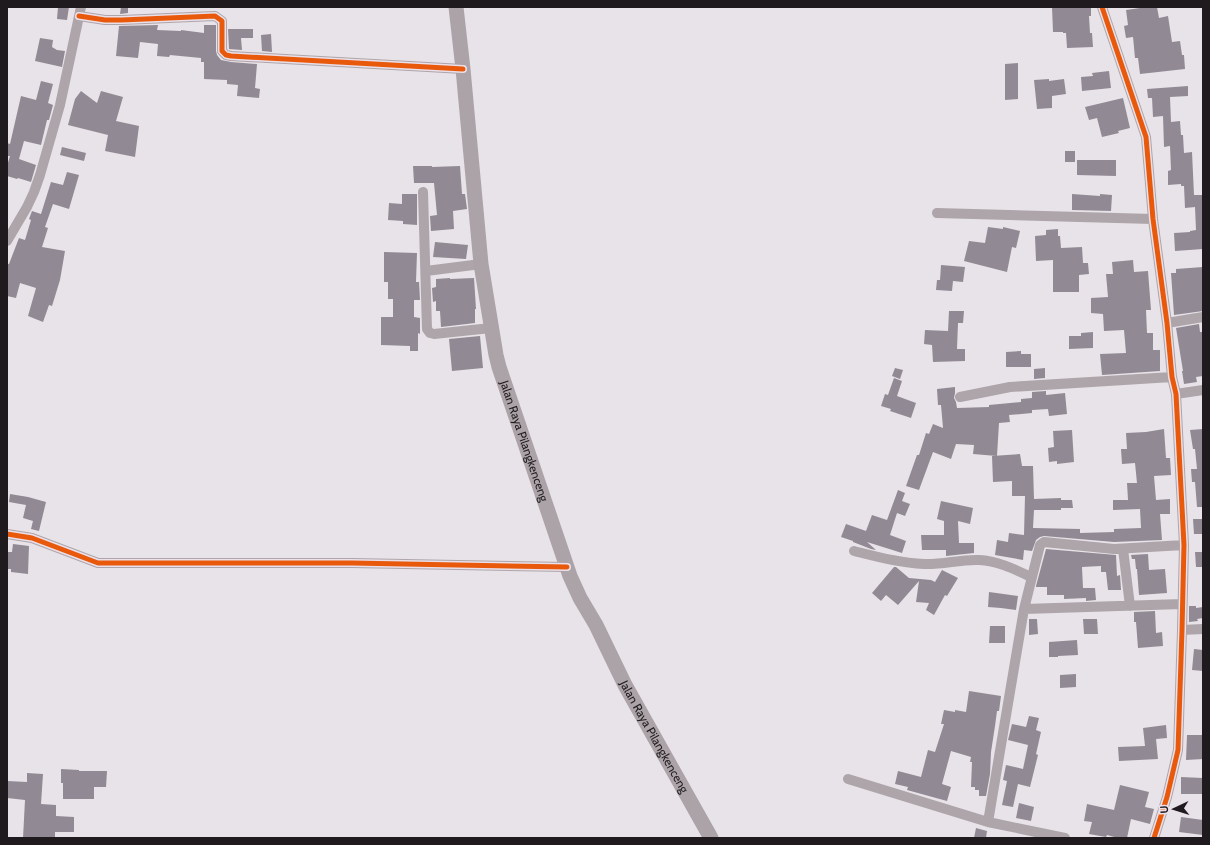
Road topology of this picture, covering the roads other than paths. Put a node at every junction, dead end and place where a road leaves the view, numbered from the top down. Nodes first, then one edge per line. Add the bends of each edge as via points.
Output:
1 (456, 7) edge
2 (1102, 7) edge
3 (80, 12) edge
4 (463, 69) junction
5 (423, 192) dead end
6 (937, 213) dead end
7 (1154, 219) junction
8 (7, 241) edge
9 (481, 264) junction
10 (426, 271) junction
11 (1203, 317) edge
12 (1167, 324) junction
13 (491, 328) junction
14 (1172, 377) junction
15 (1203, 390) edge
16 (1176, 394) junction
17 (960, 397) dead end
18 (7, 534) edge
19 (1184, 545) junction
20 (1123, 549) junction
21 (854, 551) dead end
22 (567, 567) junction
23 (1031, 577) junction
24 (1182, 604) junction
25 (1130, 606) junction
26 (1024, 609) junction
27 (1203, 629) edge
28 (1182, 630) junction
29 (848, 779) dead end
30 (988, 822) junction
31 (1030, 834) edge
32 (711, 838) edge
33 (1065, 838) edge
34 (1154, 838) edge

1 - 4 main road, Jalan Raya Pilangkenceng
2 - 7 street via 1146,136
3 - 4 street via 105,20 215,16 222,22 222,51 231,56
3 - 8 street via 60,105 40,175 27,207
4 - 9 main road, Jalan Raya Pilangkenceng
5 - 10 street
6 - 7 street
7 - 12 street
9 - 10 street
9 - 13 main road, Jalan Raya Pilangkenceng
10 - 13 street via 426,325 430,333
11 - 12 street
12 - 14 street
13 - 22 main road, Jalan Raya Pilangkenceng via 499,367
14 - 16 street
14 - 17 street via 1010,387
15 - 16 street
16 - 19 street
18 - 22 street via 32,538 98,563 344,563
19 - 20 street
19 - 24 street
20 - 23 street via 1044,542 1040,545
20 - 25 street
21 - 23 street via 911,563 989,561 1001,563
22 - 32 main road, Jalan Raya Pilangkenceng via 580,598 625,685
23 - 26 street
24 - 25 street
24 - 28 street
25 - 26 street
26 - 30 street
27 - 28 street
28 - 34 street via 1178,750
29 - 30 street
30 - 31 street
31 - 33 street

